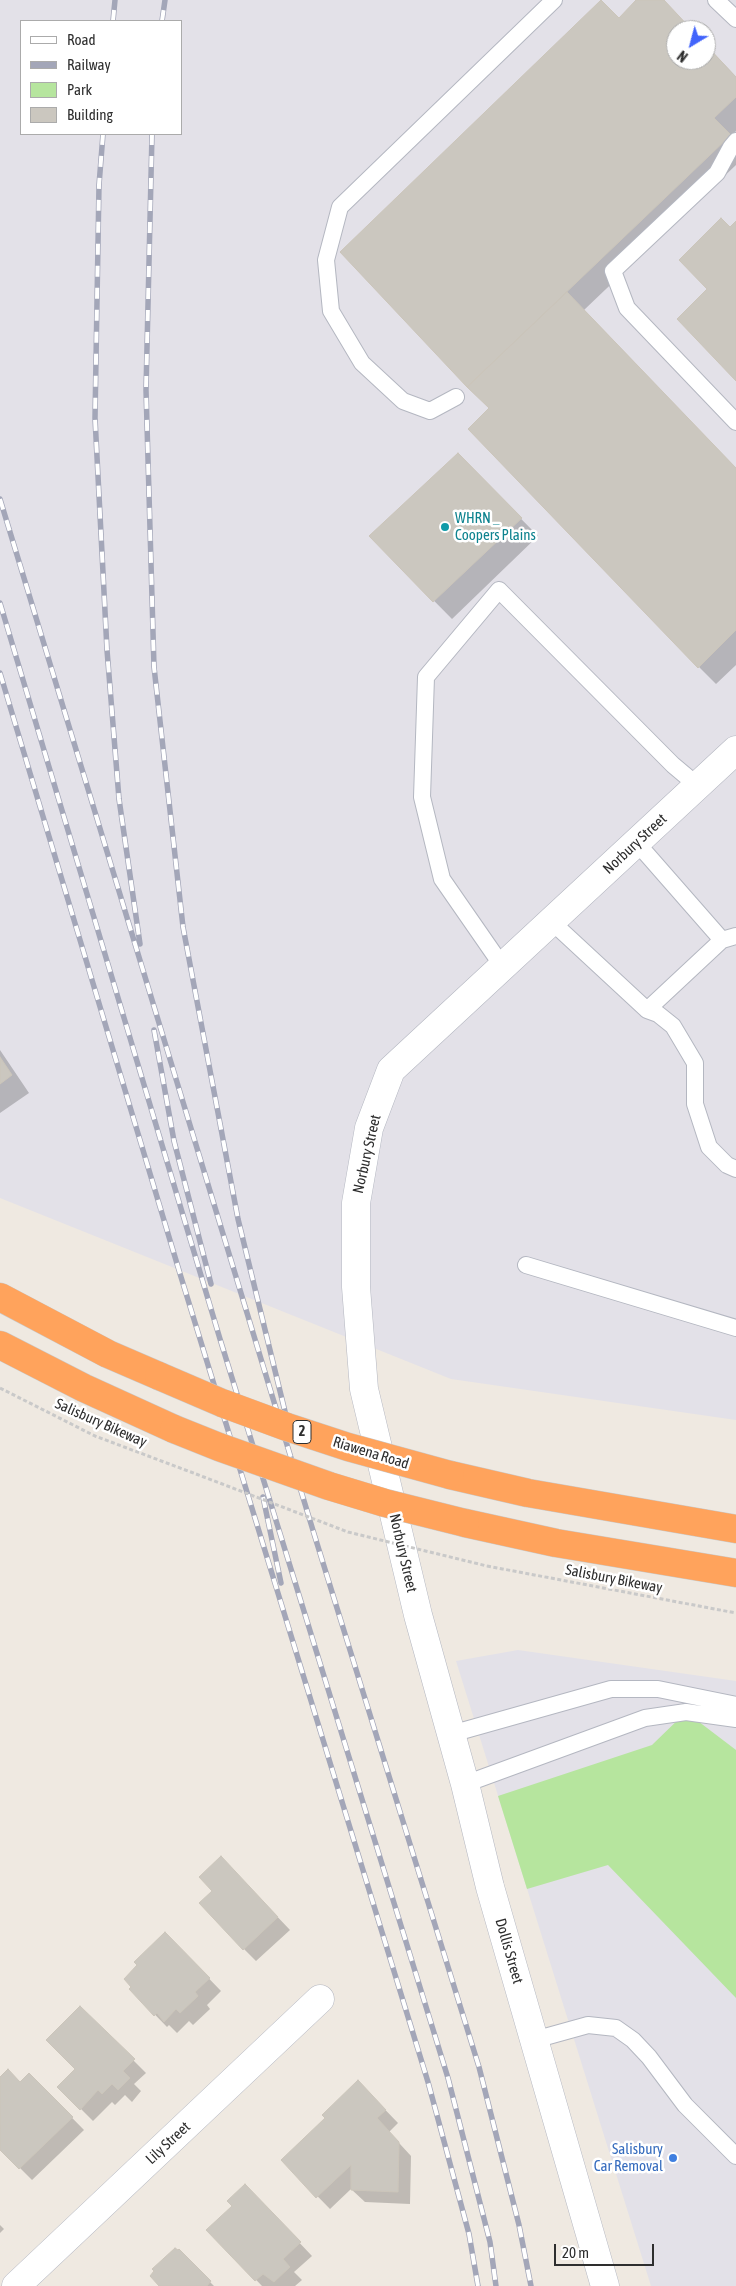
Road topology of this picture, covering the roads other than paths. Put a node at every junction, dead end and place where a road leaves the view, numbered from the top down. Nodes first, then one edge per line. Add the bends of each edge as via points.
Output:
1 (554, 0) edge
2 (716, 0) edge
3 (736, 18) edge
4 (736, 141) edge
5 (456, 397) dead end
6 (736, 422) edge
7 (736, 750) edge
8 (698, 786) junction
9 (637, 843) junction
10 (552, 922) junction
11 (729, 938) edge
12 (503, 967) junction
13 (647, 1010) junction
14 (736, 1169) edge
15 (526, 1265) dead end
16 (0, 1298) edge
17 (736, 1328) edge
18 (0, 1345) edge
19 (736, 1529) edge
20 (736, 1573) edge
21 (418, 1615) joint
22 (736, 1705) edge
23 (736, 1718) edge
24 (451, 1734) junction
25 (465, 1784) junction
26 (320, 1999) dead end
27 (534, 2040) junction
28 (736, 2156) edge
29 (16, 2286) edge
30 (605, 2286) edge

1 - 5 lane via 340,207 326,260 331,311 362,363 403,402 430,412
2 - 3 lane
4 - 6 lane via 717,173 613,271 627,308
7 - 8 street, Norbury Street
8 - 9 street, Norbury Street
8 - 12 lane via 673,765 499,590 426,677 422,797 442,879
9 - 10 street, Norbury Street
9 - 11 lane
10 - 12 street, Norbury Street
10 - 13 lane
11 - 13 lane
12 - 21 street, Norbury Street via 391,1070 369,1128 356,1203 356,1287 364,1389
13 - 14 lane via 673,1026 695,1063 695,1104 708,1147
15 - 17 lane
16 - 19 highway, Riawena Road / 2, bridge via 108,1354 295,1430 450,1475 528,1493
18 - 20 highway, bridge via 174,1429 329,1486 464,1523 556,1543
21 - 24 street, Dollis Street
22 - 24 lane via 658,1689 611,1689
23 - 25 lane via 686,1712 645,1718
24 - 25 street, Dollis Street
25 - 27 street, Dollis Street via 490,1887
26 - 29 street, Lily Street
27 - 28 lane via 588,2025 616,2028 643,2051 685,2105
27 - 30 street, Dollis Street

